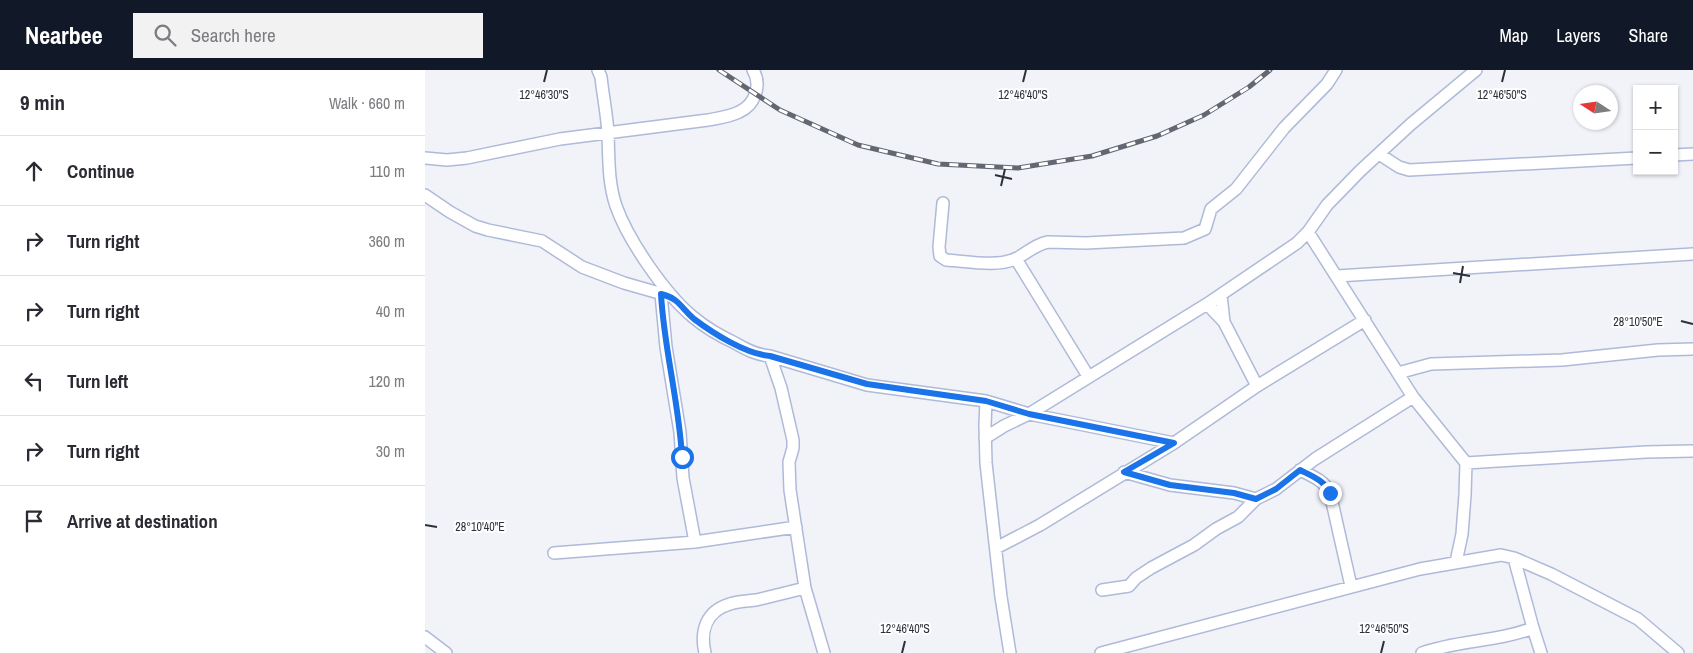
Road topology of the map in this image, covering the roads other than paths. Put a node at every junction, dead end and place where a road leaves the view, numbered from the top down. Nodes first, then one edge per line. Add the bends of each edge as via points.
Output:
1 (598, 70) edge
2 (753, 70) edge
3 (1336, 70) edge
4 (1476, 70) edge
5 (608, 133) junction
6 (1379, 154) junction
7 (1693, 154) edge
8 (1678, 155) edge
9 (425, 158) edge
10 (1633, 158) edge
11 (425, 195) edge
12 (943, 203) dead end
13 (1308, 232) junction
14 (1693, 254) edge
15 (1016, 259) junction
16 (1337, 276) junction
17 (661, 294) junction
18 (1221, 295) junction
19 (673, 297) junction
20 (1207, 304) junction
21 (1365, 320) junction
22 (1224, 322) junction
23 (1693, 349) edge
24 (770, 356) junction
25 (1398, 373) junction
26 (1089, 376) junction
27 (1257, 386) junction
28 (1413, 397) junction
29 (986, 401) junction
30 (1029, 414) junction
31 (985, 438) junction
32 (1174, 443) junction
33 (1693, 452) edge
34 (1466, 464) junction
35 (1300, 470) junction
36 (1124, 472) junction
37 (1256, 499) junction
38 (795, 527) junction
39 (695, 542) junction
40 (996, 548) junction
41 (554, 553) dead end
42 (1514, 558) junction
43 (1456, 562) junction
44 (1351, 586) junction
45 (805, 588) junction
46 (1102, 590) dead end
47 (1533, 628) junction
48 (425, 637) edge
49 (446, 653) edge
50 (705, 653) edge
51 (824, 653) edge
52 (1010, 653) edge
53 (1101, 653) edge
54 (1422, 653) edge
55 (1541, 653) edge
56 (1678, 653) edge

1 - 5 street
2 - 5 street via 758,87 756,94 739,112 708,120
3 - 15 street via 1236,189 1211,208 1205,229 1183,238 1043,243
4 - 6 street
5 - 9 street via 467,158
5 - 19 street via 608,171 615,204 625,229
6 - 10 street via 1409,170
6 - 13 street via 1327,205
7 - 8 street
11 - 17 street via 475,226 542,241 582,267
12 - 15 street via 940,256 946,260 998,264
13 - 16 street
13 - 18 street
14 - 16 street
15 - 26 street
16 - 21 street
17 - 19 street
17 - 39 street via 666,347 681,432 683,478
18 - 20 street
18 - 22 street
19 - 24 street via 692,317 711,330 757,355
20 - 22 street
20 - 26 street
21 - 25 street
21 - 27 street
22 - 27 street
23 - 25 street via 1562,360 1431,364
24 - 29 street via 867,384
24 - 38 street via 793,440 789,472
25 - 28 street
26 - 30 street
27 - 32 street
28 - 34 street
28 - 35 street
29 - 30 street
29 - 31 street
30 - 31 street
30 - 32 street
31 - 40 street
32 - 36 street
33 - 34 street
34 - 43 street via 1462,534
35 - 37 street via 1276,489
35 - 44 street via 1321,482 1330,493
36 - 37 street via 1170,485
36 - 40 street
37 - 46 street via 1238,516 1194,546 1151,568 1129,586
38 - 39 street
38 - 45 street
39 - 41 street
40 - 52 street
42 - 43 street via 1501,555
42 - 47 street
42 - 56 street via 1638,619
43 - 44 street
44 - 53 street
45 - 50 street via 718,609 703,632
45 - 51 street
47 - 54 street via 1517,635
47 - 55 street
48 - 49 street

